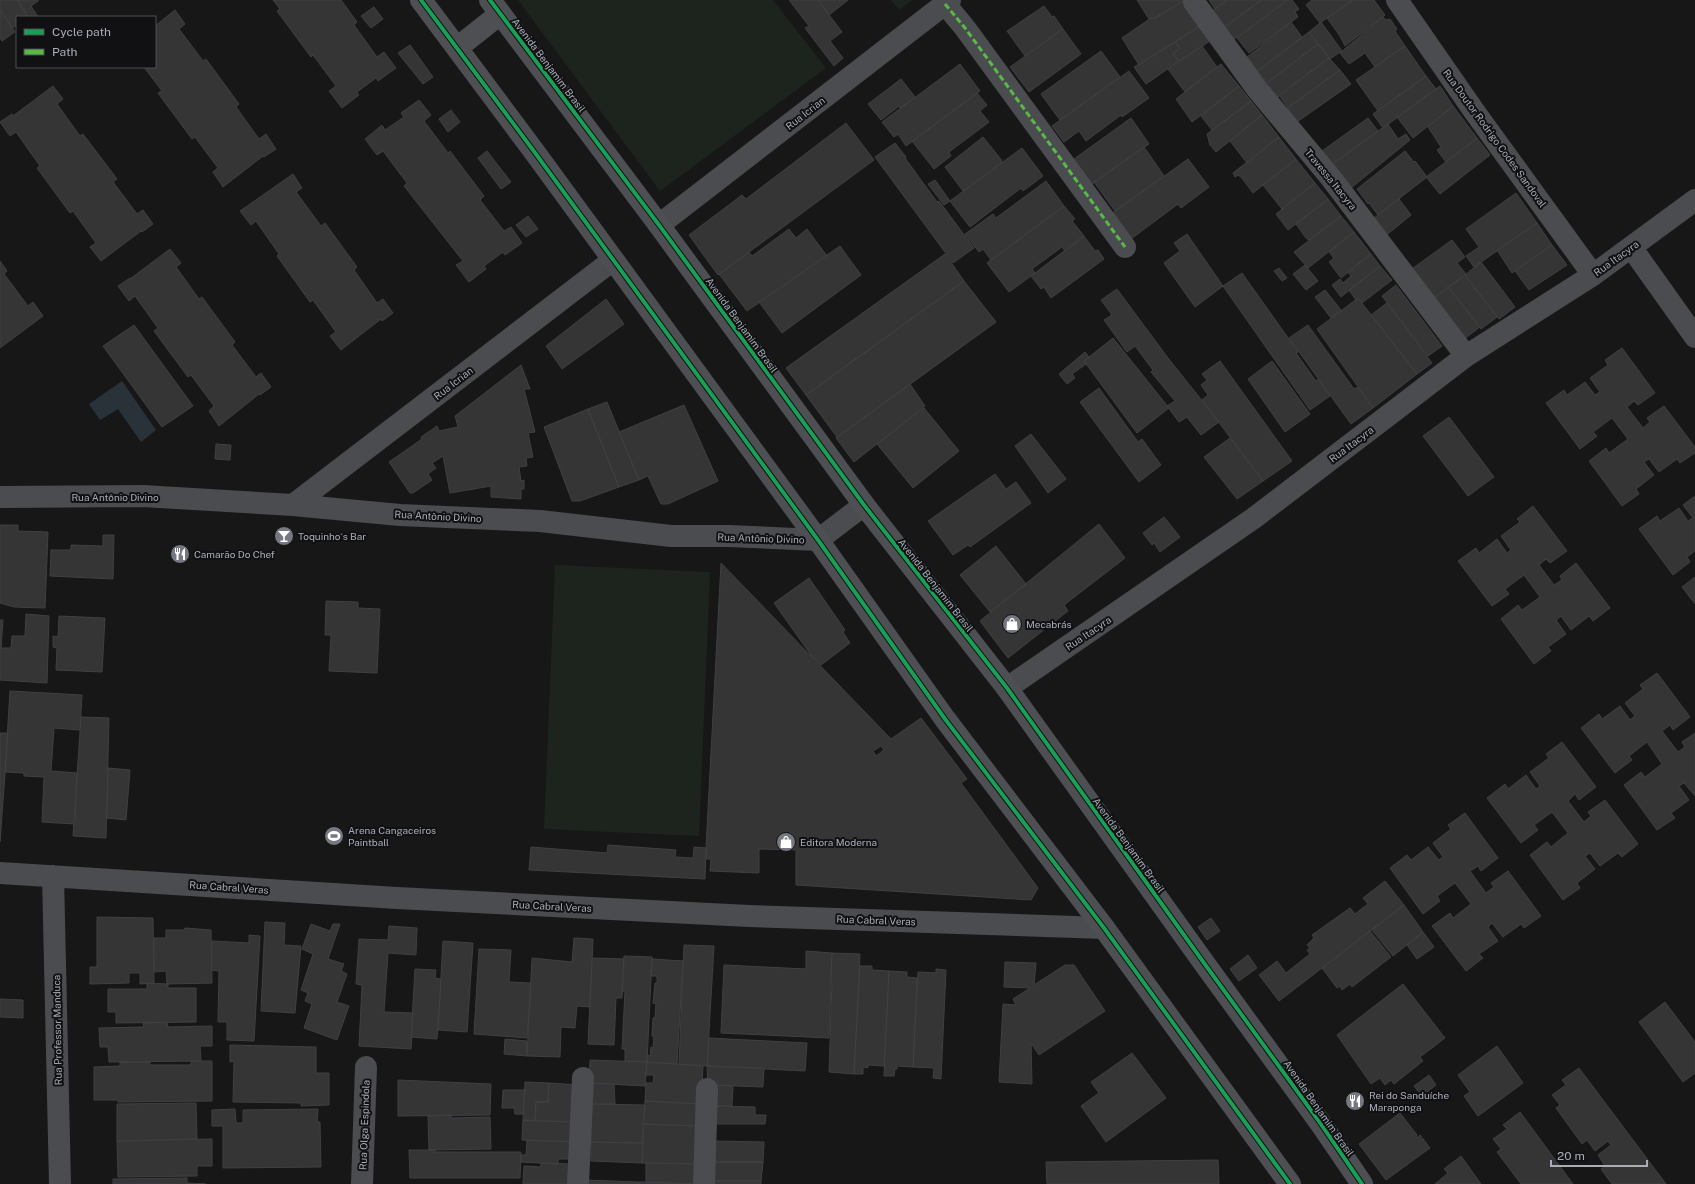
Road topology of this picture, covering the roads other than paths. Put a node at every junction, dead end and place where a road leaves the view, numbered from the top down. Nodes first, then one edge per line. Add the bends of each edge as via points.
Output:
1 (421, 0) edge
2 (1397, 0) edge
3 (948, 2) edge
4 (1194, 2) dead end
5 (495, 7) edge
6 (457, 48) junction
7 (1695, 200) edge
8 (659, 225) junction
9 (1125, 247) dead end
10 (1631, 247) junction
11 (613, 260) junction
12 (1593, 275) junction
13 (1695, 337) edge
14 (1466, 356) junction
15 (0, 497) edge
16 (864, 505) junction
17 (293, 506) junction
18 (818, 540) junction
19 (1007, 688) junction
20 (0, 873) edge
21 (53, 876) junction
22 (1104, 928) junction
23 (366, 1067) dead end
24 (584, 1078) dead end
25 (707, 1089) dead end
26 (60, 1184) edge
27 (362, 1184) edge
28 (578, 1184) edge
29 (704, 1184) edge
30 (1290, 1184) edge
31 (1362, 1184) edge

1 - 6 main road
2 - 12 street, Rua Doutor Rodrigo Codes Sandoval
3 - 8 street, Rua Icrian
3 - 9 street
4 - 14 street, Travessa Itacyra via 1257,89 1331,178
5 - 6 main road
5 - 8 main road, Avenida Benjamim Brasil
6 - 11 main road
7 - 10 street, Rua Itacyra
8 - 16 main road, Avenida Benjamim Brasil
10 - 12 street, Rua Itacyra
10 - 13 street
11 - 17 street, Rua Icrian
11 - 18 main road
12 - 14 street, Rua Itacyra
14 - 19 street, Rua Itacyra via 1254,518
15 - 17 street, Rua Antônio Divino via 143,496
16 - 18 street, Rua Antônio Divino
16 - 19 main road, Avenida Benjamim Brasil
17 - 18 street, Rua Antônio Divino via 400,515 540,521 671,536
18 - 22 main road via 944,719
19 - 31 main road, Avenida Benjamim Brasil
20 - 21 street, Rua Cabral Veras
21 - 22 street, Rua Cabral Veras via 396,898 749,916
21 - 26 street, Rua Professor Manduca
22 - 30 main road
23 - 27 street, Rua Olga Espindola
24 - 28 street
25 - 29 street

